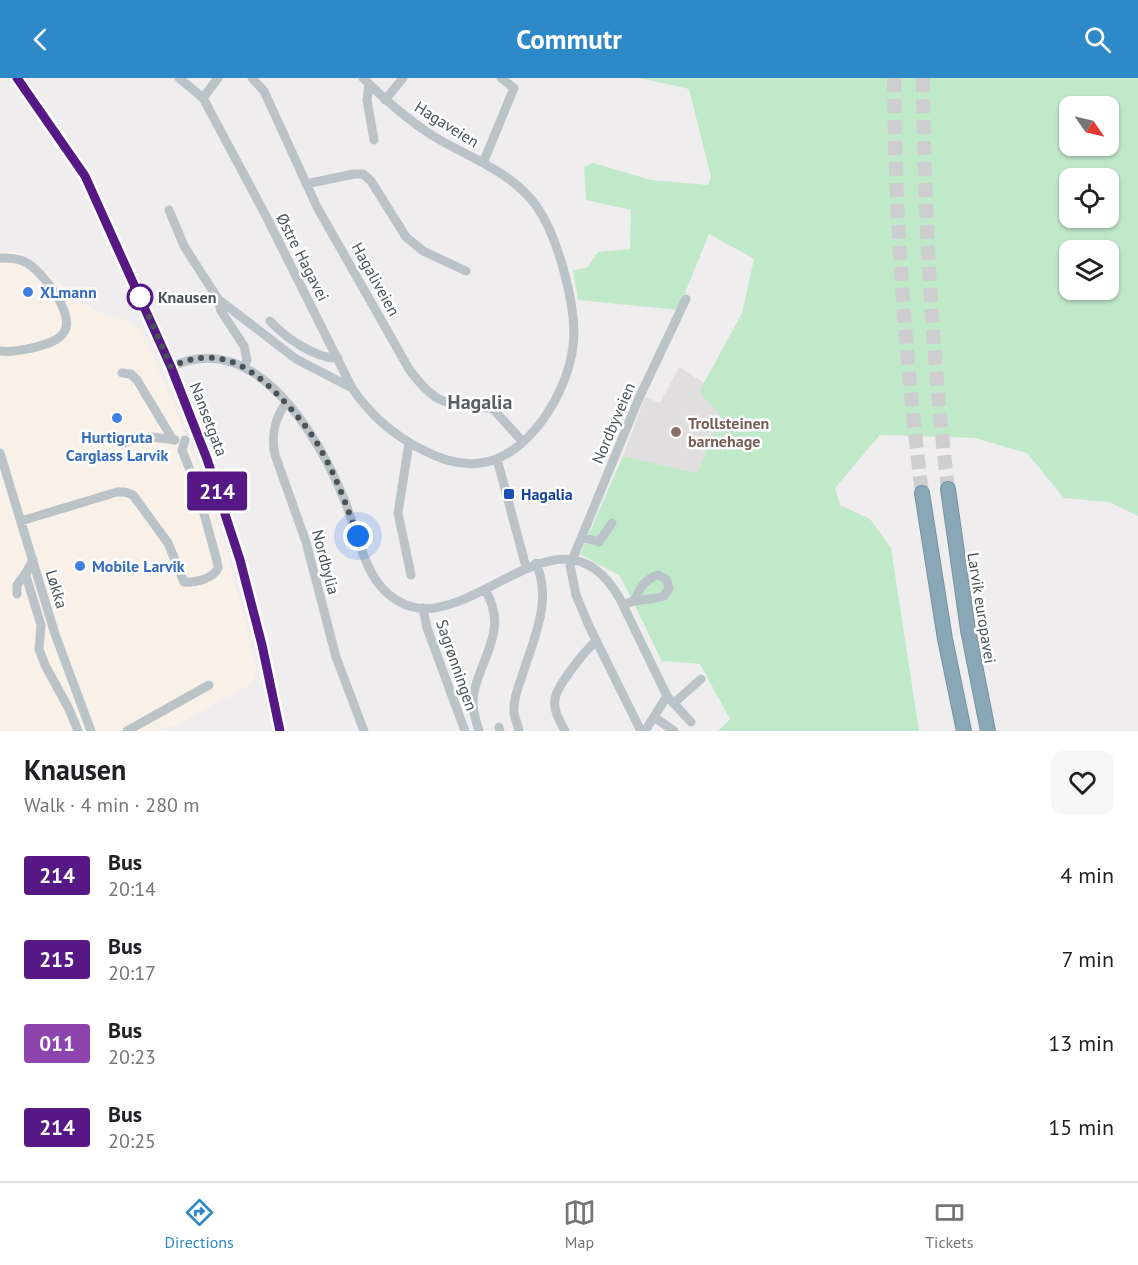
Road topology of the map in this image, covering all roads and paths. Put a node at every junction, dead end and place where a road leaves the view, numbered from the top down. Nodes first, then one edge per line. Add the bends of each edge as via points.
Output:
1 (17, 78) edge
2 (179, 78) edge
3 (218, 78) edge
4 (252, 78) edge
5 (404, 78) edge
6 (501, 78) edge
7 (366, 81) edge
8 (202, 98) junction
9 (385, 100) junction
10 (374, 140) dead end
11 (483, 163) junction
12 (306, 184) junction
13 (169, 210) dead end
14 (0, 258) edge
15 (466, 271) dead end
16 (218, 299) junction
17 (686, 299) dead end
18 (270, 321) dead end
19 (0, 351) edge
20 (338, 358) junction
21 (171, 367) junction
22 (244, 367) junction
23 (122, 373) dead end
24 (651, 373) junction
25 (660, 378) dead end
26 (352, 388) junction
27 (286, 403) junction
28 (198, 436) junction
29 (173, 440) junction
30 (185, 440) junction
31 (523, 442) junction
32 (409, 443) junction
33 (121, 444) dead end
34 (0, 453) edge
35 (497, 459) junction
36 (2, 479) edge
37 (948, 489) tunnel mouth
38 (922, 493) tunnel mouth
39 (21, 521) junction
40 (612, 523) dead end
41 (582, 537) junction
42 (33, 560) junction
43 (572, 560) junction
44 (536, 563) junction
45 (526, 567) junction
46 (27, 571) junction
47 (411, 575) dead end
48 (485, 590) junction
49 (17, 594) dead end
50 (635, 599) dead end
51 (623, 604) junction
52 (423, 608) junction
53 (596, 641) junction
54 (701, 679) dead end
55 (209, 685) dead end
56 (671, 700) junction
57 (654, 717) junction
58 (691, 722) dead end
59 (78, 731) edge
60 (91, 731) edge
61 (127, 731) edge
62 (280, 731) edge
63 (364, 731) edge
64 (465, 731) edge
65 (479, 731) edge
66 (519, 731) edge
67 (565, 731) edge
68 (643, 731) edge
69 (674, 731) edge
70 (964, 731) edge
71 (987, 731) edge

1 - 21 main road, Nansetgata via 85,176
2 - 8 street, Østre Hagavei
3 - 8 street
4 - 12 street, Hagaliveien via 264,91
5 - 9 street
6 - 11 street via 514,88
7 - 9 street, Hagaveien
7 - 10 street, Hagaveien
8 - 20 street, Østre Hagavei
9 - 11 street, Hagaveien via 431,135
11 - 31 street, Hagaveien via 516,184 538,208 566,278 574,319 574,345 559,394
12 - 15 street via 363,174 406,237 423,251
12 - 31 street, Hagaliveien via 419,383 447,404 493,409
13 - 16 street via 183,246
14 - 19 street via 24,261 36,270 52,287 67,322 56,340
16 - 22 street via 221,312 244,346
16 - 26 street via 296,358
17 - 24 street, Nordbyveien
18 - 20 street via 293,342
20 - 26 street, Østre Hagavei
21 - 22 street via 209,357
21 - 28 main road, Nansetgata
22 - 27 street
23 - 29 street via 137,380
24 - 25 street
24 - 41 street, Nordbyveien
26 - 32 street, Østre Hagavei via 373,415
27 - 52 street via 326,459 378,582 402,603
27 - 63 street, Nordbylia via 276,419 275,455 306,542 336,657
28 - 30 street
28 - 62 main road, Nansetgata via 240,560
29 - 30 street
29 - 33 street via 152,437
30 - 39 street via 182,450 217,561 214,575 183,582 168,543 133,495 125,492
31 - 35 street, Hagaveien
32 - 35 street, Østre Hagavei via 465,464
32 - 47 street via 398,513
34 - 36 street, Løkka
35 - 45 street
36 - 39 street, Løkka
37 - 71 highway, Larvik europavei
38 - 70 highway via 941,618
39 - 42 street, Løkka
40 - 41 street via 599,542
41 - 43 street, Nordbyveien
42 - 46 street
42 - 60 street, Løkka
43 - 44 street
43 - 51 street via 603,575
43 - 53 street via 570,571 576,595
44 - 45 street
44 - 66 street via 544,592 541,616 515,698
45 - 48 street
46 - 49 street via 17,585
46 - 59 street via 41,625 39,649
48 - 52 street via 450,604
48 - 65 street via 494,610 493,634 473,703
50 - 51 street
51 - 56 street
52 - 64 street, Sagrønningen
53 - 67 street via 585,651 555,698 557,715
53 - 68 street
54 - 56 street
55 - 61 street
56 - 57 street
56 - 58 street
57 - 68 street
57 - 69 street

